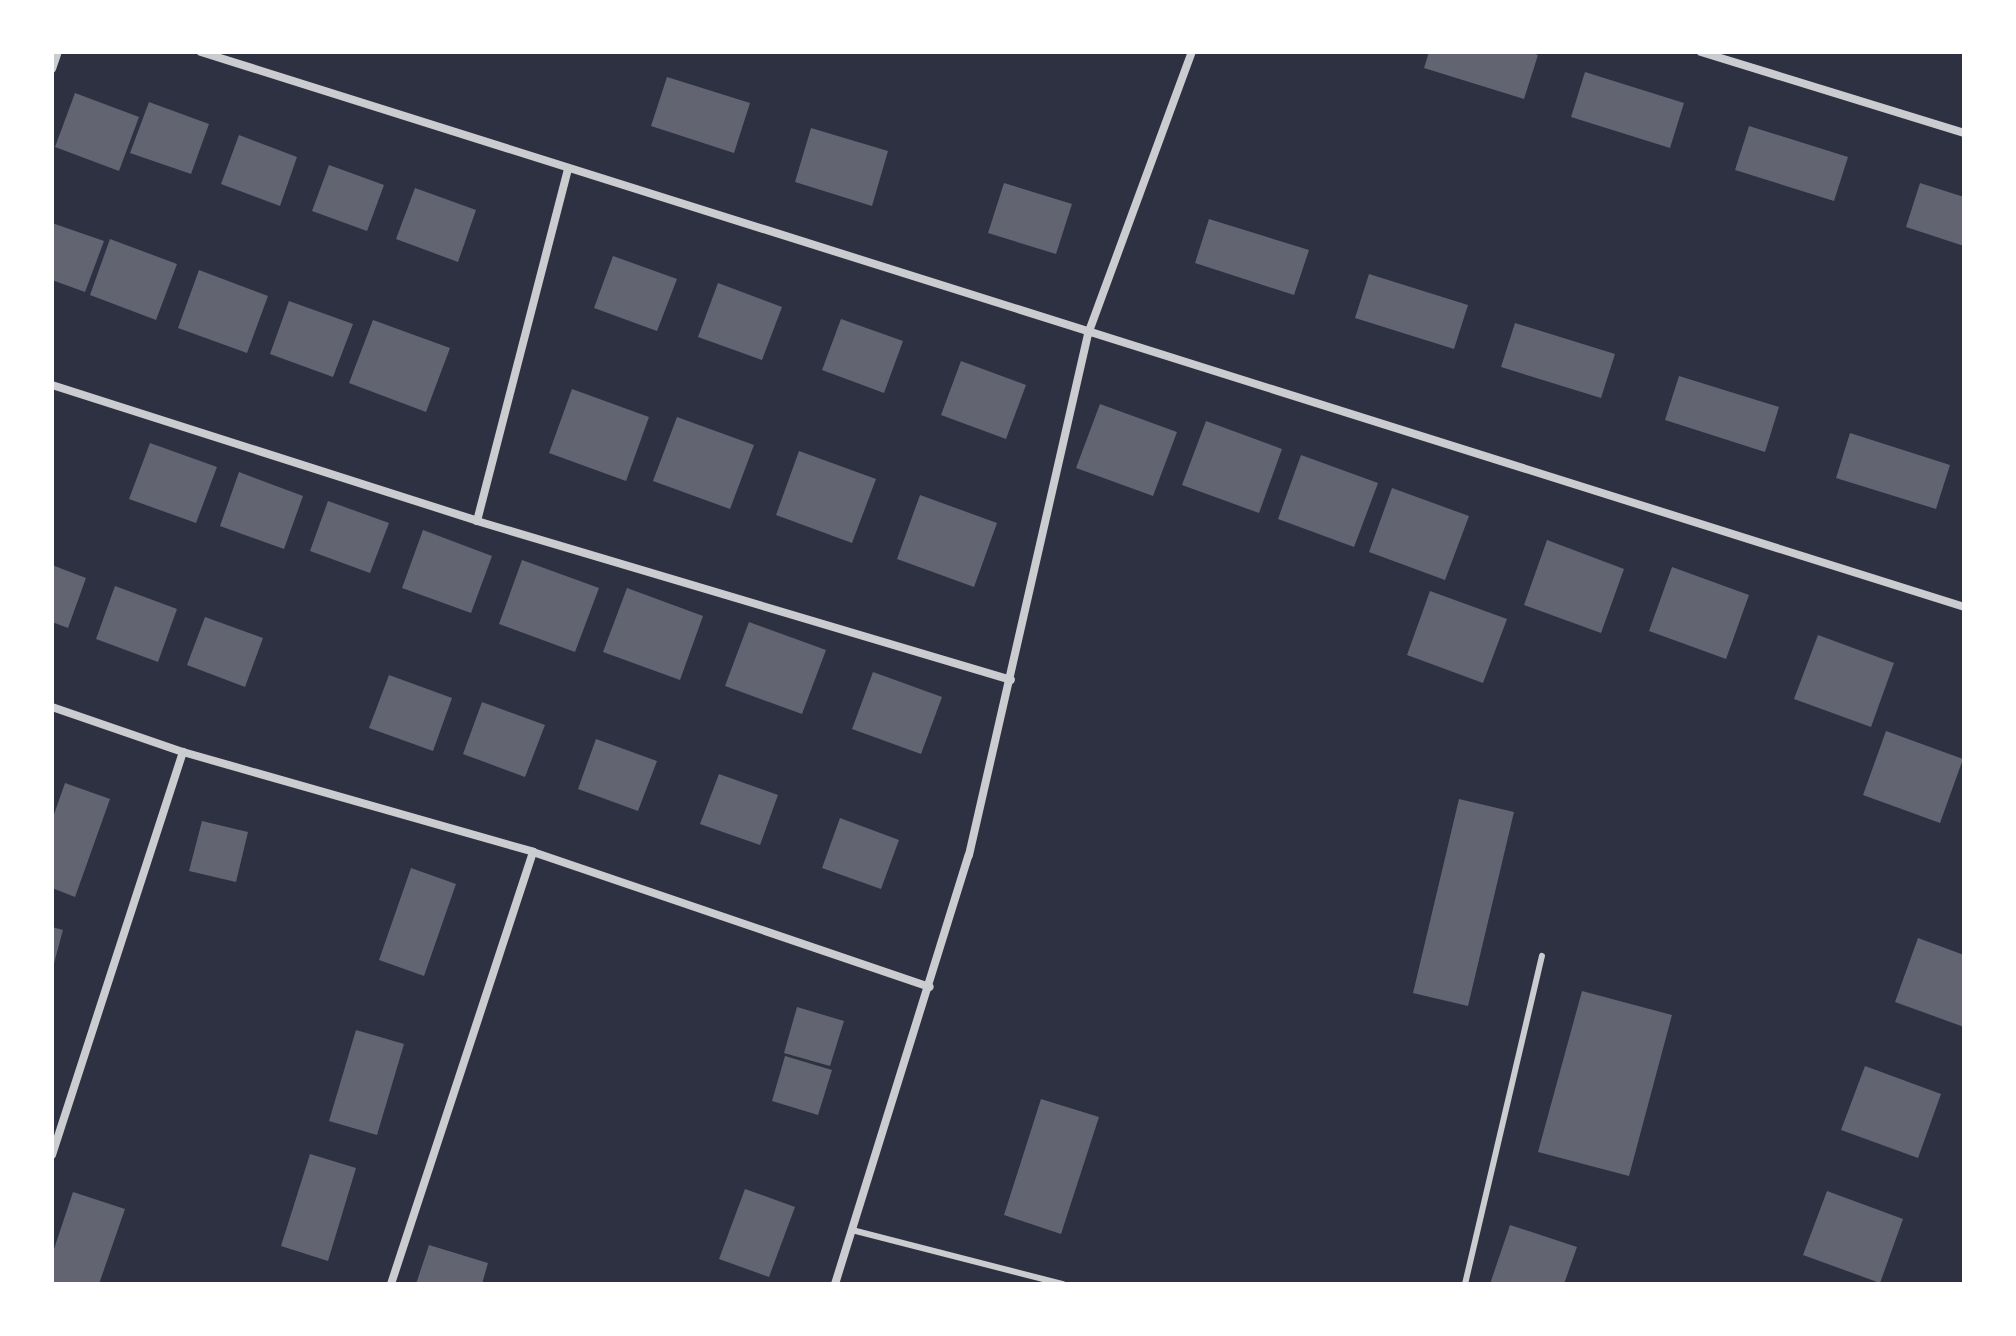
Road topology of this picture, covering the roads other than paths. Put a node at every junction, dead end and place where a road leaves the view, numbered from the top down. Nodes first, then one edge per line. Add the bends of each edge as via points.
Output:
1 (58, 52) edge
2 (201, 52) edge
3 (1192, 52) edge
4 (1701, 52) edge
5 (52, 69) edge
6 (1964, 133) edge
7 (568, 170) junction
8 (1088, 334) junction
9 (52, 385) edge
10 (477, 521) junction
11 (1964, 607) edge
12 (1011, 680) junction
13 (52, 707) edge
14 (183, 752) junction
15 (533, 852) junction
16 (1542, 956) dead end
17 (930, 987) junction
18 (52, 1155) edge
19 (852, 1230) junction
20 (391, 1284) edge
21 (835, 1284) edge
22 (1063, 1284) edge
23 (1465, 1284) edge

1 - 5 street
2 - 7 street
3 - 8 street
4 - 6 street
7 - 8 street
7 - 10 street
8 - 11 street
8 - 12 street
9 - 10 street
10 - 12 street
12 - 17 street
13 - 14 street
14 - 15 street
14 - 18 street
15 - 17 street
15 - 20 street
16 - 23 lane
17 - 19 street
19 - 21 street
19 - 22 lane

